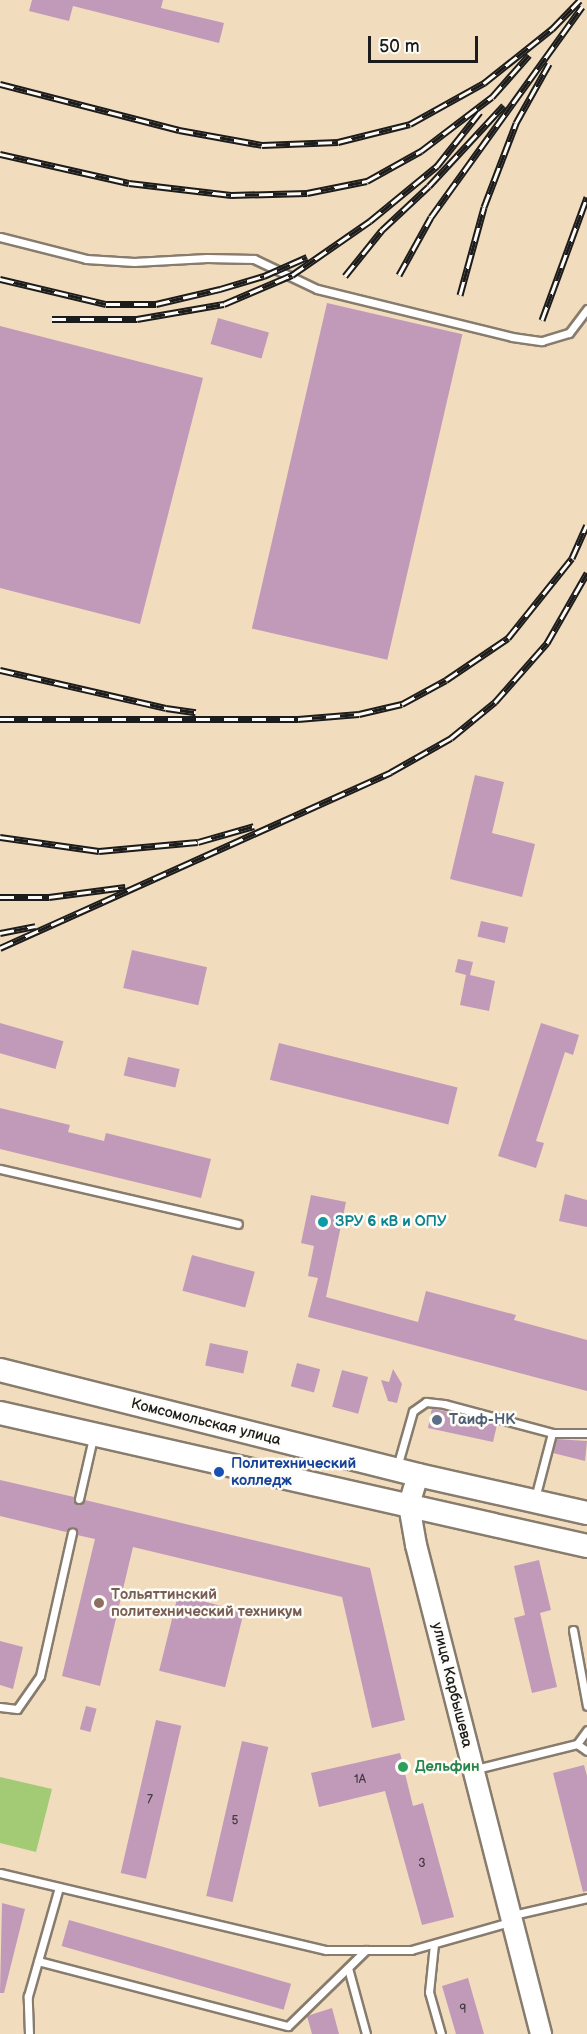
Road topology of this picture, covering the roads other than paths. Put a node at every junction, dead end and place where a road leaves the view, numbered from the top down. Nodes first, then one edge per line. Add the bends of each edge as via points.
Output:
1 (0, 237) edge
2 (587, 309) edge
3 (0, 1168) edge
4 (238, 1224) dead end
5 (0, 1370) edge
6 (0, 1413) edge
7 (552, 1433) junction
8 (587, 1434) edge
9 (93, 1436) junction
10 (407, 1472) junction
11 (79, 1499) dead end
12 (534, 1501) junction
13 (410, 1504) junction
14 (587, 1513) edge
15 (72, 1533) dead end
16 (587, 1546) edge
17 (573, 1630) dead end
18 (585, 1684) edge
19 (587, 1706) edge
20 (0, 1707) edge
21 (587, 1730) edge
22 (577, 1744) junction
23 (587, 1751) edge
24 (474, 1769) junction
25 (0, 1873) edge
26 (59, 1887) junction
27 (587, 1898) edge
28 (512, 1918) junction
29 (434, 1944) junction
30 (366, 1950) junction
31 (38, 1961) junction
32 (348, 1968) junction
33 (29, 2034) edge
34 (366, 2034) edge
35 (441, 2034) edge
36 (542, 2034) edge

1 - 2 lane via 86,259 254,260 318,289 542,341 569,333
3 - 4 lane
5 - 10 main road, Комсомольская улица
6 - 9 main road
7 - 8 lane
7 - 10 lane via 426,1402 413,1411
7 - 12 lane
9 - 11 lane
9 - 13 main road
10 - 12 main road, Комсомольская улица
10 - 13 street, улица Карбышева
12 - 14 main road, Комсомольская улица
13 - 16 main road
13 - 24 street, улица Карбышева via 416,1545
15 - 20 lane via 40,1676 17,1709
17 - 18 lane
18 - 19 lane
21 - 22 lane
22 - 23 lane
22 - 24 lane
24 - 28 street, улица Карбышева
25 - 26 lane
26 - 30 lane via 326,1950
26 - 31 lane
27 - 28 lane
28 - 29 lane
28 - 36 street, улица Карбышева
29 - 30 lane via 411,1950
29 - 35 lane via 429,1992
30 - 32 lane
31 - 32 lane via 288,2026
31 - 33 lane via 28,1996
32 - 34 lane

